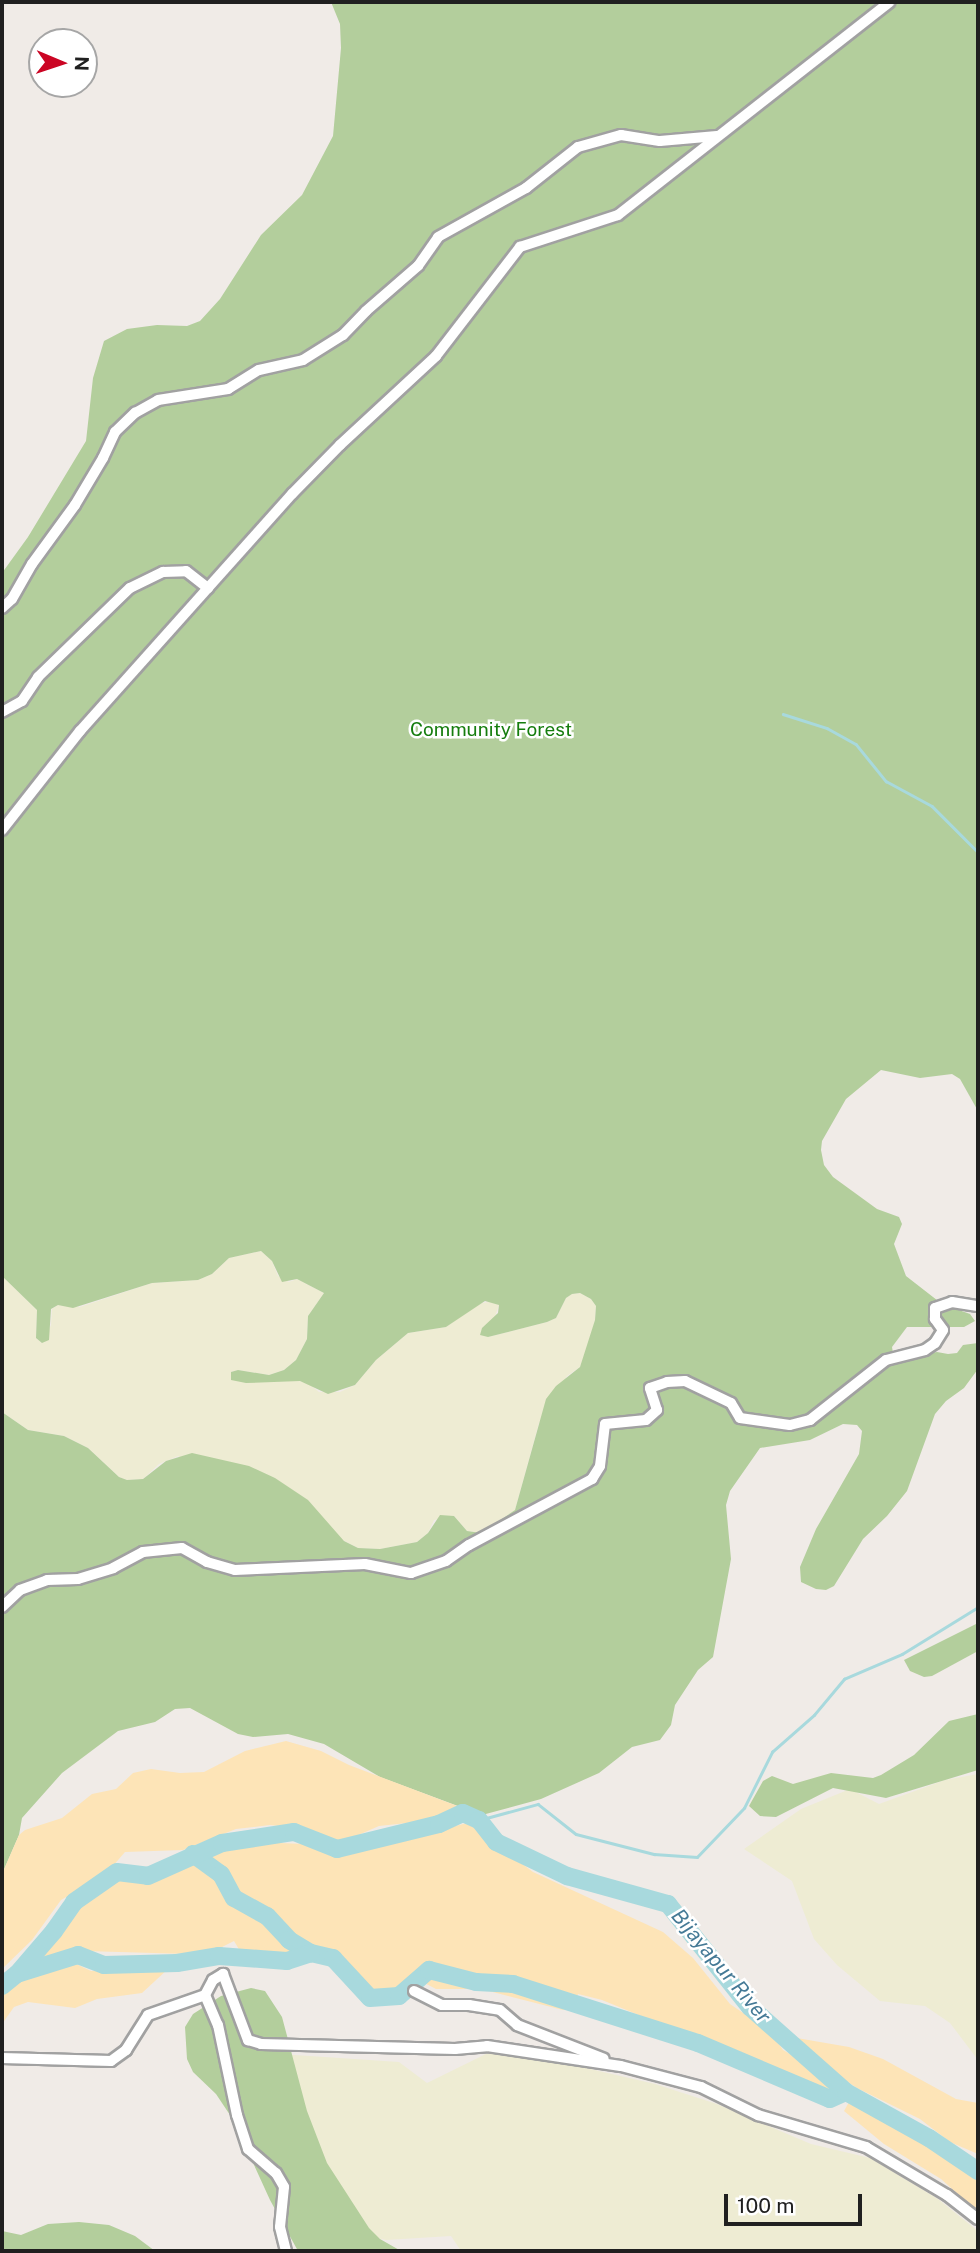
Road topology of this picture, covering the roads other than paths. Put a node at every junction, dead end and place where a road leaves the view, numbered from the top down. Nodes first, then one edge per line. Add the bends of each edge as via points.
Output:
1 (891, 2) edge
2 (719, 136) junction
3 (208, 588) junction
4 (2, 608) edge
5 (2, 712) edge
6 (2, 830) edge
7 (978, 1306) edge
8 (2, 1607) edge
9 (414, 1991) dead end
10 (205, 1995) junction
11 (2, 2058) edge
12 (621, 2066) junction
13 (978, 2219) edge
14 (286, 2251) edge

1 - 2 street
2 - 3 street via 618,215 520,247 436,356 340,445
2 - 4 street via 660,141 621,135 578,146 526,188 438,237 418,266 343,335 303,360 259,370 228,389 158,400 135,413 115,432 75,505
3 - 5 street via 186,571 163,572 130,588 38,677 22,701
3 - 6 street via 80,731
7 - 8 street via 952,1302 935,1308 935,1319 943,1330 935,1343 886,1360 810,1420 790,1425 740,1418 731,1404 685,1381 650,1388 657,1410 646,1420 606,1423 600,1466 592,1479 446,1561 411,1573 365,1563 235,1570 207,1563 181,1548 144,1552 78,1579 38,1583 20,1590
9 - 12 street via 442,2005 500,2010 517,2025
10 - 11 street via 148,2015 126,2050 111,2061
10 - 12 street via 223,1974 248,2040 261,2044 487,2046
10 - 14 street via 218,2025 248,2149 276,2173 284,2187 280,2227
12 - 13 street via 701,2087 758,2115 866,2147

